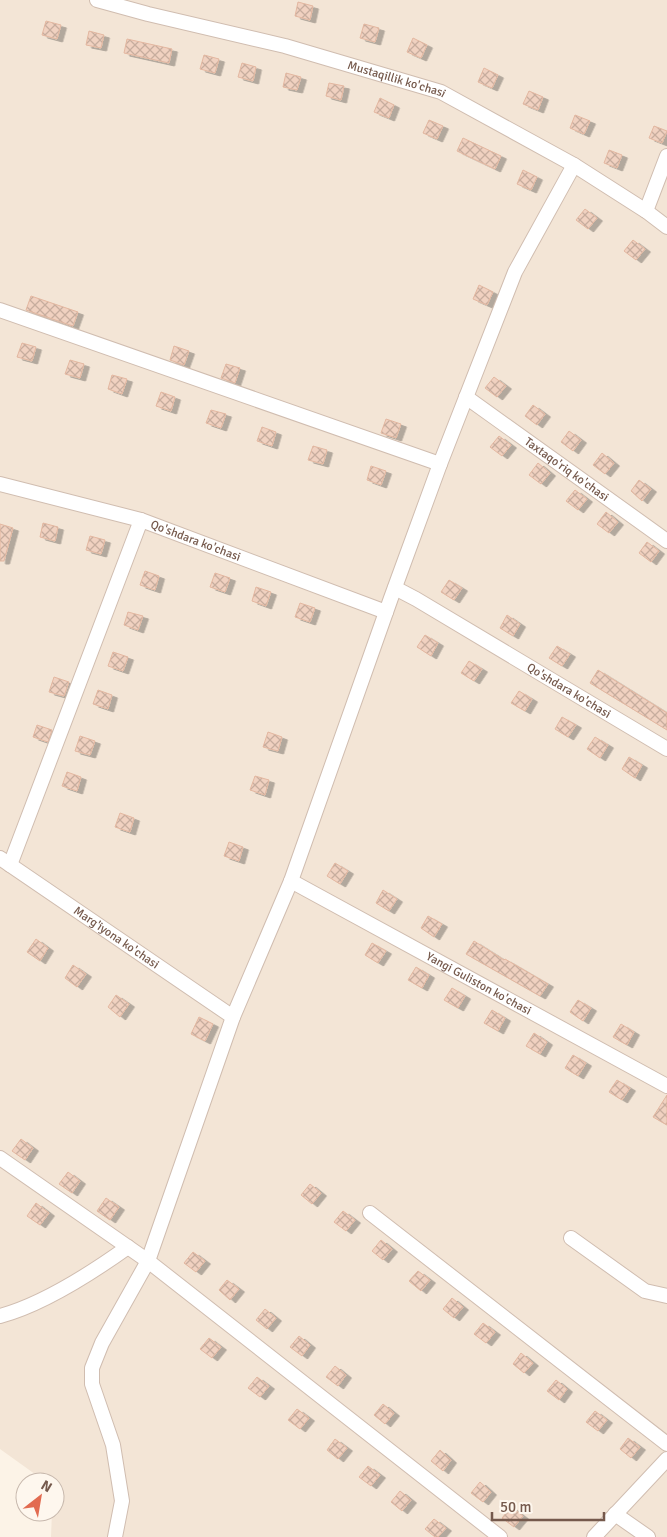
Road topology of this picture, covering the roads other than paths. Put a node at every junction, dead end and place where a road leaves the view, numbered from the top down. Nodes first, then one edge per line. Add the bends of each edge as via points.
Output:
1 (97, 0) edge
2 (152, 0) edge
3 (148, 14) junction
4 (667, 156) edge
5 (574, 165) junction
6 (646, 211) junction
7 (667, 227) edge
8 (0, 310) edge
9 (466, 397) junction
10 (440, 464) junction
11 (0, 484) edge
12 (141, 520) junction
13 (667, 541) edge
14 (395, 588) junction
15 (386, 612) junction
16 (667, 749) edge
17 (5, 861) edge
18 (290, 881) junction
19 (234, 1018) junction
20 (667, 1086) edge
21 (0, 1158) edge
22 (370, 1213) dead end
23 (571, 1238) dead end
24 (128, 1247) junction
25 (148, 1261) junction
26 (667, 1296) edge
27 (0, 1316) edge
28 (667, 1444) edge
29 (667, 1459) edge
30 (614, 1514) junction
31 (115, 1537) edge
32 (500, 1537) edge
33 (594, 1537) edge
34 (648, 1537) edge

1 - 3 street, Mustaqillik ko'chasi
2 - 3 street
3 - 5 street, Mustaqillik ko'chasi via 285,46 441,92
4 - 6 street
5 - 6 street, Mustaqillik ko'chasi
5 - 9 street via 515,272
6 - 7 street, Mustaqillik ko'chasi
8 - 10 street
9 - 10 street
9 - 13 street, Taxtaqo'riq ko'chasi
10 - 14 street
11 - 12 street, Qo'shdara ko'chasi
12 - 15 street, Qo'shdara ko'chasi
12 - 17 street
14 - 15 street
14 - 16 street, Qo'shdara ko'chasi
15 - 18 street
17 - 19 street, Marg'iyona ko'chasi
18 - 19 street
18 - 20 street, Yangi Guliston ko'chasi
19 - 25 street
21 - 24 street
22 - 28 street
23 - 26 street via 645,1291
24 - 25 street
24 - 27 street via 54,1292
25 - 31 street via 102,1343 92,1368 92,1384 113,1445 122,1501
25 - 32 street
29 - 30 street
30 - 33 street
30 - 34 street

